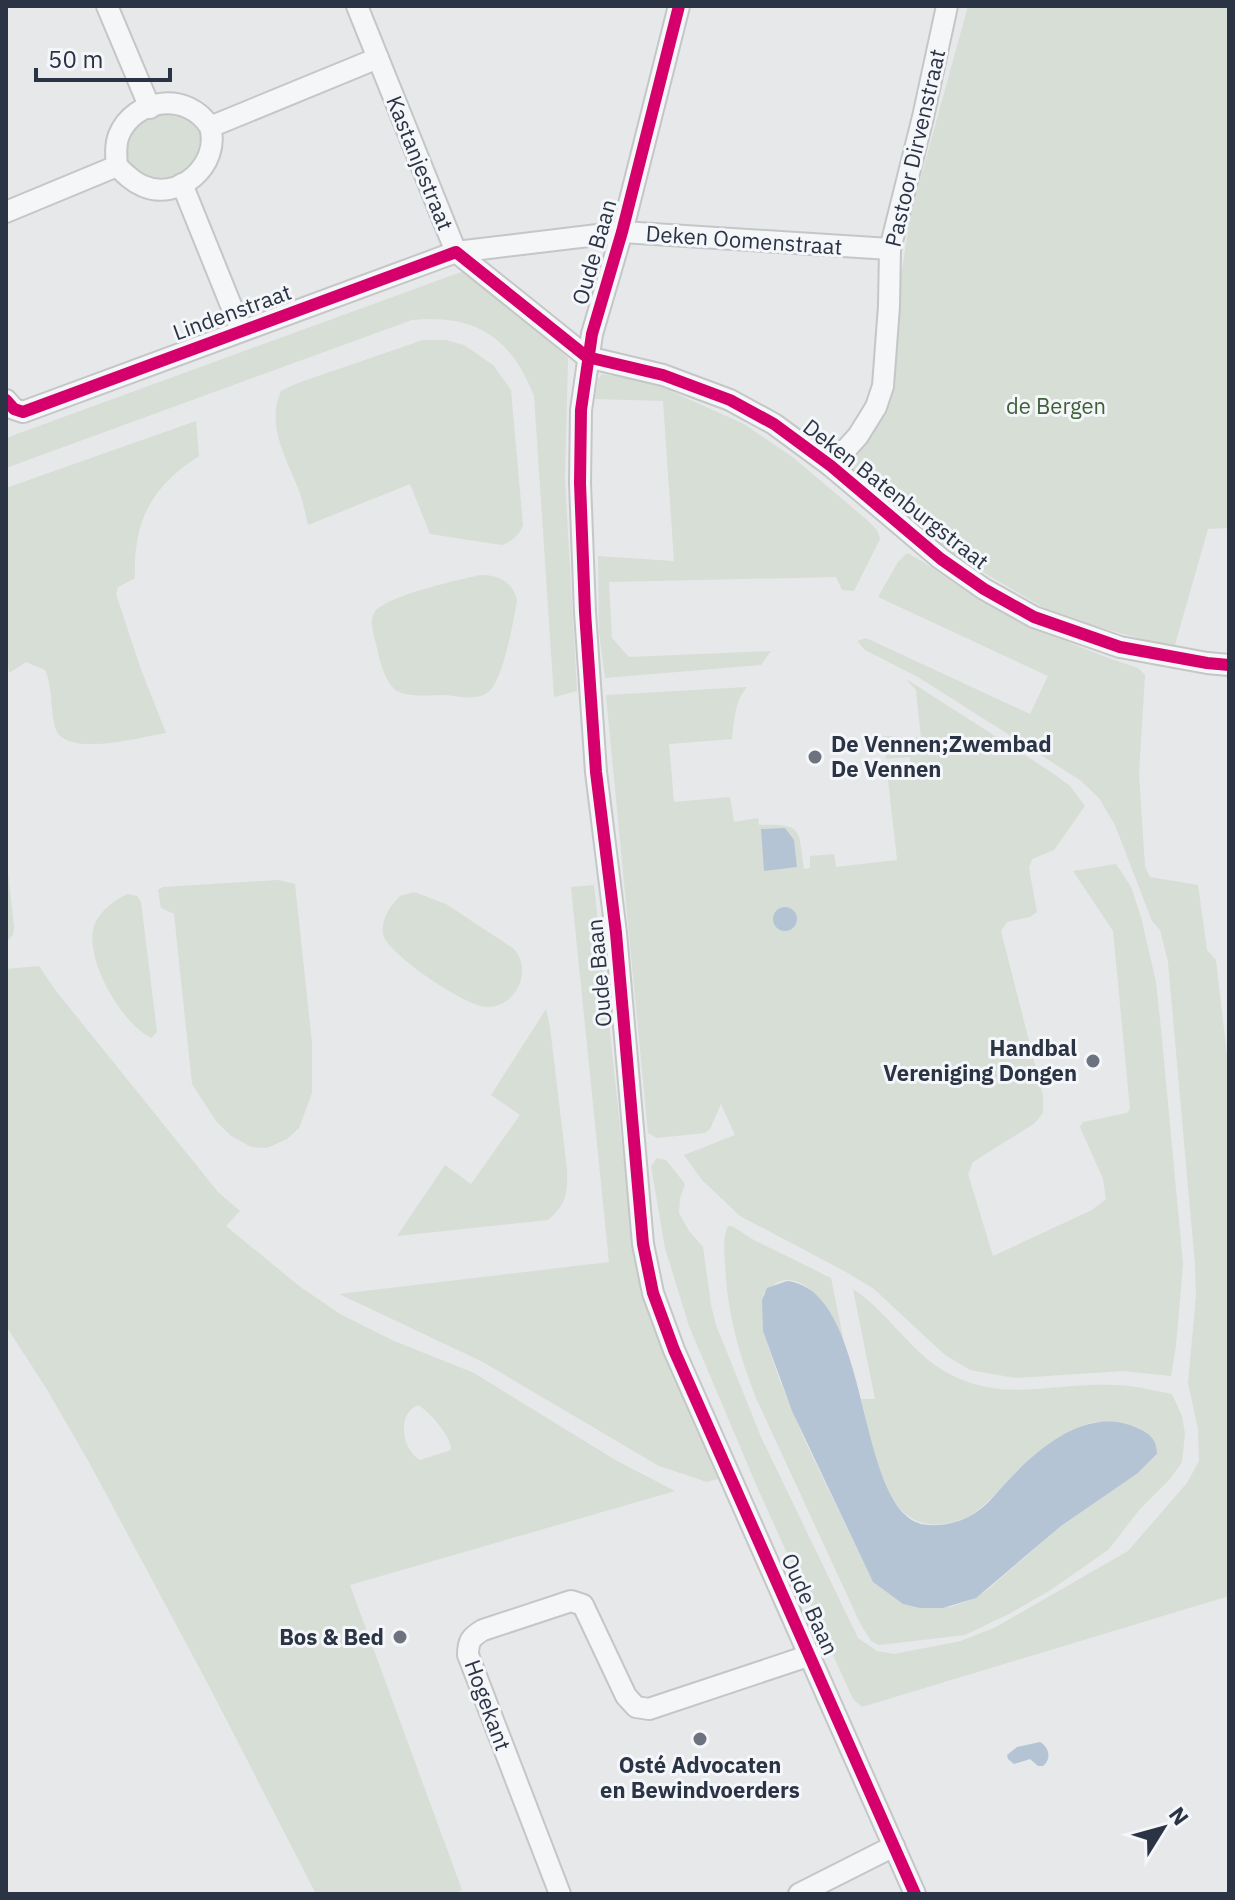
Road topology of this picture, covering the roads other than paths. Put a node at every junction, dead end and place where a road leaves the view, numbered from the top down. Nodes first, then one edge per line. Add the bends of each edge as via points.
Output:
1 (107, 6) edge
2 (357, 6) edge
3 (679, 6) edge
4 (947, 6) edge
5 (378, 58) junction
6 (150, 108) junction
7 (210, 127) junction
8 (117, 166) junction
9 (182, 184) junction
10 (6, 212) edge
11 (622, 232) junction
12 (890, 249) junction
13 (456, 252) junction
14 (241, 330) junction
15 (587, 357) junction
16 (14, 406) edge
17 (831, 466) junction
18 (1229, 665) edge
19 (811, 1655) junction
20 (894, 1846) junction
21 (560, 1894) edge
22 (799, 1894) edge
23 (915, 1894) edge

1 - 6 street
2 - 5 street, Kastanjestraat
3 - 11 street, Oude Baan
4 - 12 street, Pastoor Dirvenstraat
5 - 7 street
5 - 13 street, Kastanjestraat
6 - 7 street via 168,102 187,105
6 - 8 street via 130,119 119,135
7 - 9 street via 210,158
8 - 9 street via 145,187
8 - 10 street
9 - 14 street
11 - 12 street, Deken Oomenstraat
11 - 13 street, Deken Oomenstraat
11 - 15 street, Oude Baan
12 - 17 street, Pastoor Dirvenstraat via 883,386 858,436
13 - 14 street, Lindenstraat
13 - 15 street, Kastanjestraat
14 - 16 street, Lindenstraat
15 - 17 street, Deken Batenburgstraat via 663,375 730,400
15 - 19 street, Oude Baan via 580,483 585,612 643,1244 661,1317
17 - 18 street, Deken Batenburgstraat via 941,559 1034,617 1120,647
19 - 20 street, Oude Baan
19 - 21 street, Hogekant via 649,1709 636,1707 626,1696 583,1605 571,1601 474,1636 468,1655
20 - 22 street
20 - 23 street, Oude Baan

